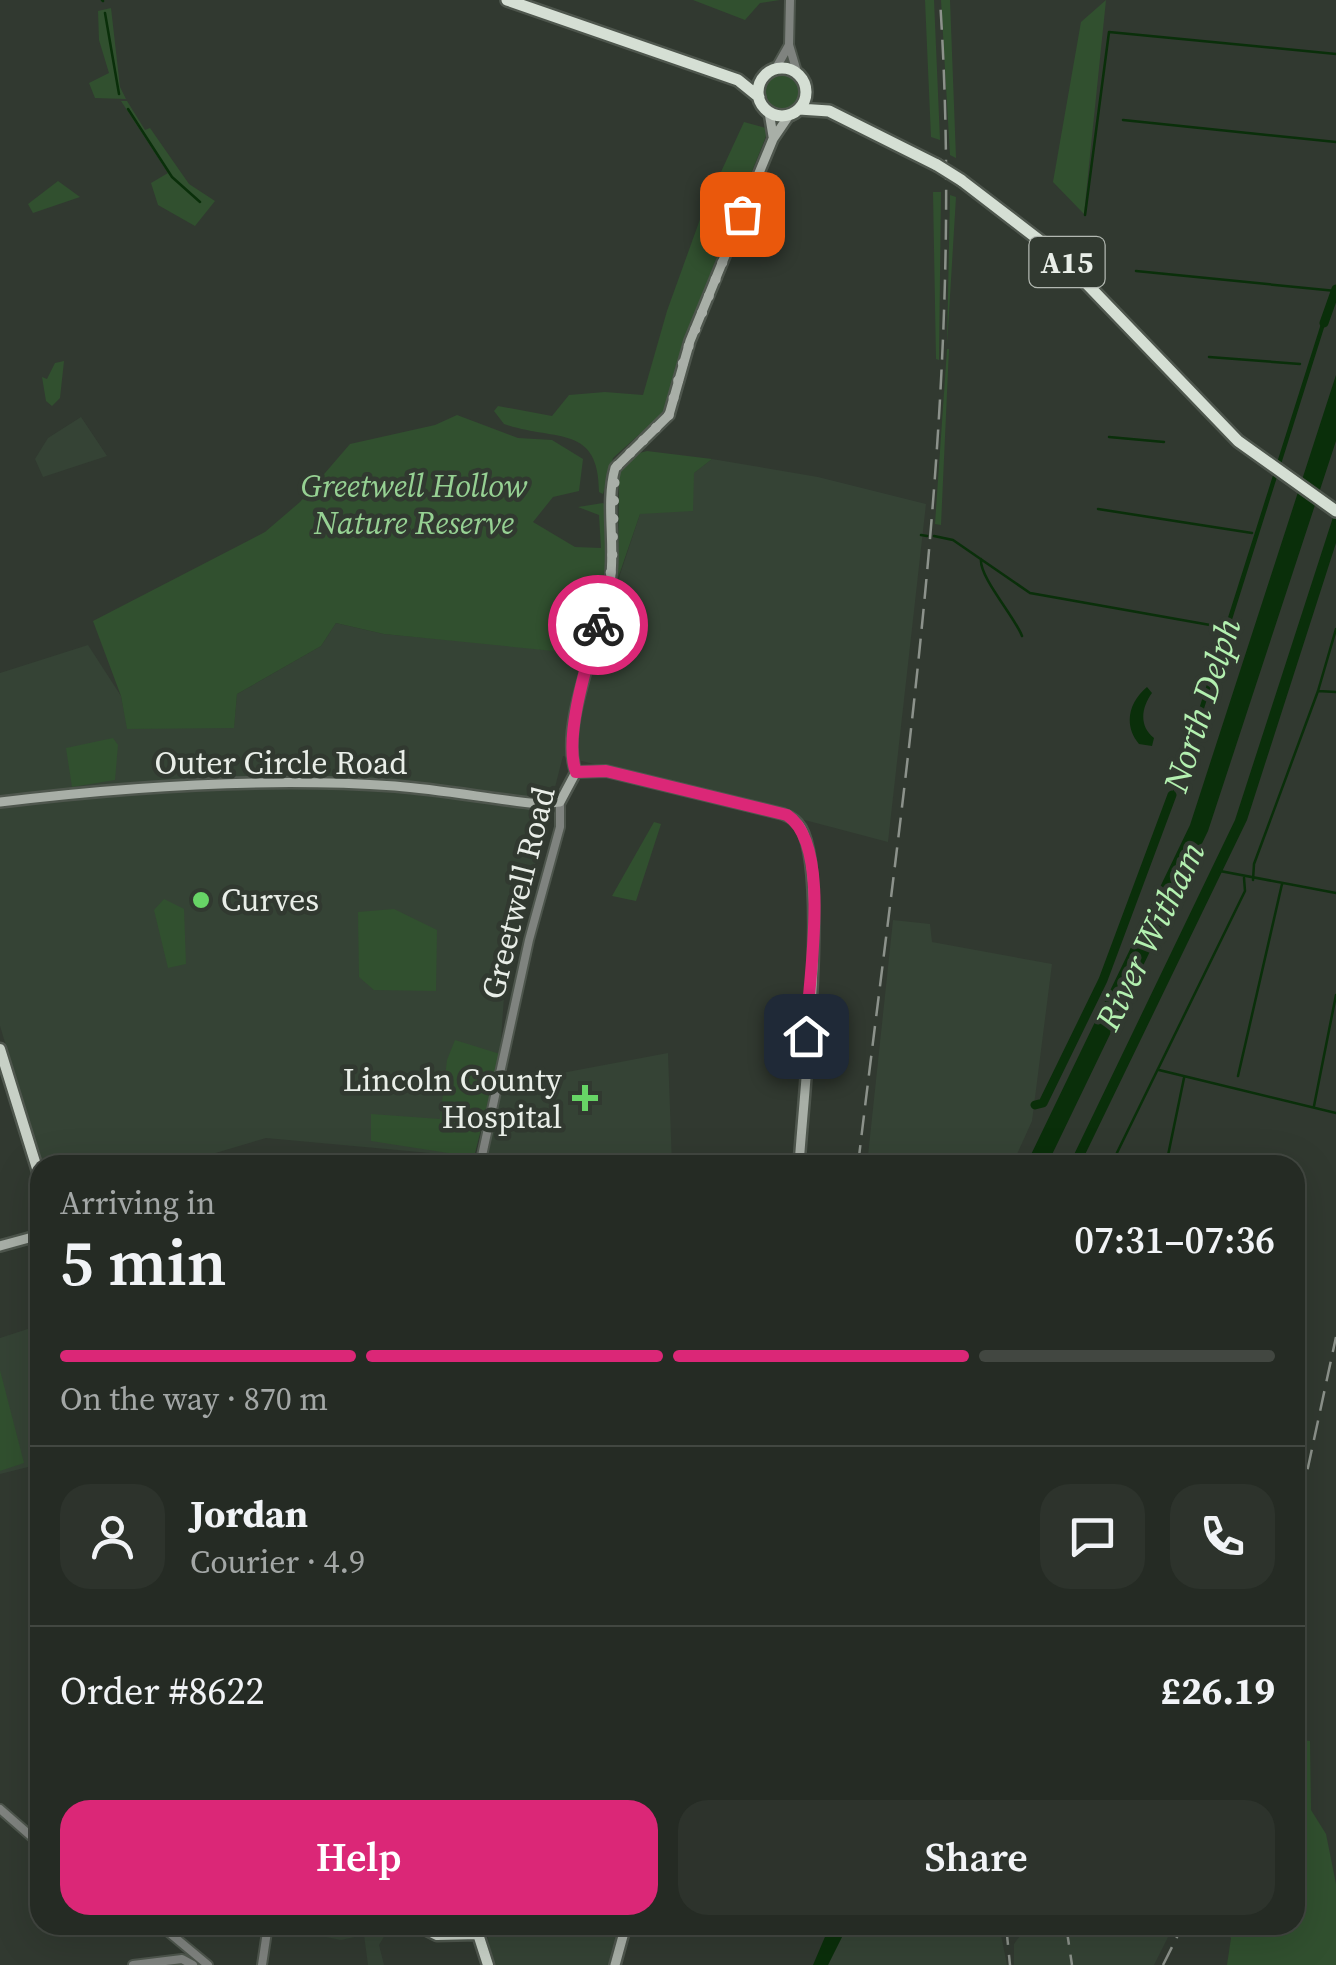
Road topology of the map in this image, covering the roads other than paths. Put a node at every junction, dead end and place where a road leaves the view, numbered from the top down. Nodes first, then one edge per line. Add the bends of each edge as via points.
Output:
1 (507, 0) edge
2 (790, 0) edge
3 (789, 45) junction
4 (776, 68) junction
5 (797, 72) junction
6 (762, 77) junction
7 (738, 80) junction
8 (806, 88) junction
9 (759, 97) junction
10 (828, 111) junction
11 (769, 112) junction
12 (795, 112) junction
13 (773, 138) junction
14 (1336, 511) edge
15 (576, 772) junction
16 (0, 802) edge
17 (560, 802) junction
18 (0, 1048) edge
19 (33, 1155) edge
20 (482, 1155) edge
21 (800, 1155) edge
22 (30, 1238) edge
23 (0, 1246) edge
24 (0, 1809) edge
25 (30, 1835) edge
26 (172, 1935) edge
27 (266, 1935) edge
28 (477, 1935) edge
29 (623, 1935) edge
30 (191, 1951) junction
31 (182, 1959) junction
32 (201, 1964) edge
33 (133, 1965) edge
34 (262, 1965) edge
35 (488, 1965) edge
36 (615, 1965) edge

1 - 7 highway
2 - 3 street
3 - 4 street
3 - 5 street
4 - 5 highway
4 - 6 highway
5 - 8 highway, A15
6 - 7 highway
6 - 9 highway
7 - 9 highway
8 - 10 highway, A15
8 - 12 highway
9 - 11 highway
10 - 12 highway, A15
10 - 14 highway, A15, bridge via 937,165 1060,256 1238,440
11 - 12 highway, A15
11 - 13 main road
12 - 13 main road, Greetwell Road
13 - 15 main road, Greetwell Road via 690,341 669,415 615,468 610,585 583,682 572,755
15 - 17 main road, Greetwell Road
15 - 21 main road via 606,771 797,822 813,882
16 - 17 main road, Outer Circle Road via 128,788 295,783
17 - 20 street, Greetwell Road via 560,827
18 - 19 main road
22 - 23 main road
24 - 25 street
26 - 30 street
27 - 34 street
28 - 35 main road
29 - 36 main road
30 - 31 street
30 - 32 street
31 - 32 street
31 - 33 street

